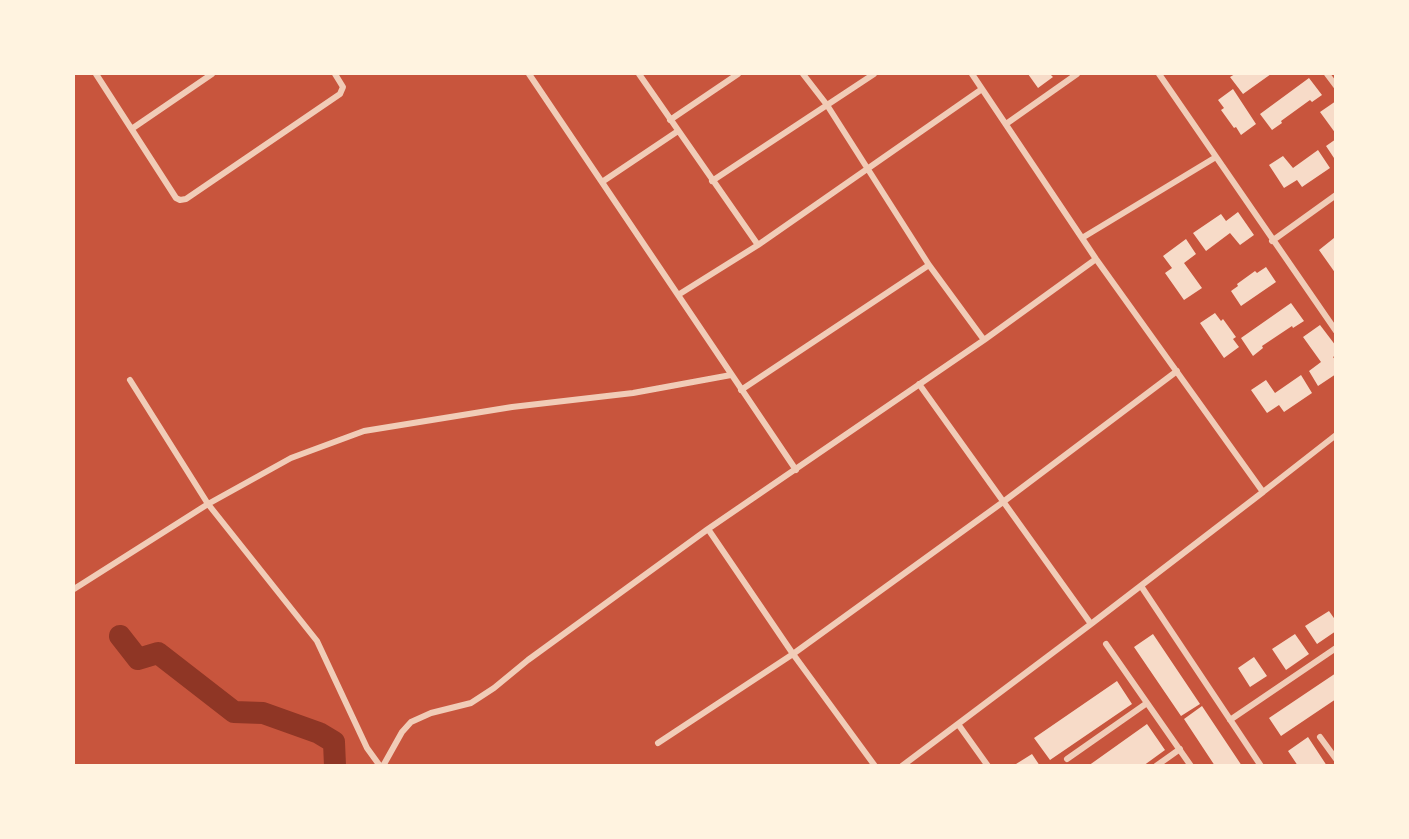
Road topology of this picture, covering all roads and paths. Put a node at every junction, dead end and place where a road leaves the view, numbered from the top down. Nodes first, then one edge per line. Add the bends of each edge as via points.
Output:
1 (96, 74) edge
2 (198, 74) edge
3 (213, 74) edge
4 (335, 74) edge
5 (529, 74) edge
6 (639, 74) edge
7 (738, 74) edge
8 (803, 74) edge
9 (874, 74) edge
10 (972, 74) edge
11 (1077, 74) edge
12 (1160, 74) edge
13 (1331, 75) edge
14 (203, 80) junction
15 (1335, 86) edge
16 (982, 88) junction
17 (827, 105) junction
18 (670, 120) junction
19 (1006, 124) junction
20 (133, 128) junction
21 (678, 131) junction
22 (1216, 157) junction
23 (867, 169) junction
24 (712, 181) junction
25 (602, 182) junction
26 (1335, 195) edge
27 (1082, 238) junction
28 (1272, 241) junction
29 (758, 245) junction
30 (1096, 259) junction
31 (929, 265) junction
32 (678, 296) junction
33 (1335, 331) edge
34 (984, 340) junction
35 (1177, 371) junction
36 (731, 375) junction
37 (130, 380) dead end
38 (919, 384) junction
39 (741, 390) junction
40 (1335, 435) edge
41 (796, 470) junction
42 (1263, 492) junction
43 (1003, 502) junction
44 (208, 504) junction
45 (708, 529) junction
46 (1141, 586) junction
47 (74, 589) edge
48 (1091, 624) junction
49 (1106, 644) dead end
50 (1335, 648) edge
51 (793, 654) junction
52 (1147, 703) junction
53 (1230, 720) junction
54 (958, 724) junction
55 (1320, 737) dead end
56 (658, 743) dead end
57 (1179, 749) junction
58 (1067, 759) dead end
59 (1335, 759) edge
60 (382, 765) edge
61 (875, 765) edge
62 (902, 765) edge
63 (988, 765) edge
64 (1156, 765) edge
65 (1191, 765) edge
66 (1261, 765) edge

1 - 20 street
2 - 14 street
3 - 14 street
4 - 20 street via 343,87 340,94 186,199 176,198
5 - 25 street
6 - 18 street
7 - 18 street
8 - 17 street
9 - 17 street
10 - 16 street
11 - 19 street
12 - 22 street
13 - 15 street
14 - 20 street
16 - 19 street
16 - 23 street
17 - 23 street
17 - 24 street
18 - 21 street
19 - 27 street
21 - 24 street
21 - 25 street
22 - 27 street
22 - 28 street
23 - 29 street
23 - 31 street
24 - 29 street
25 - 32 street
26 - 28 street
27 - 30 street
28 - 33 street
29 - 32 street
30 - 34 street
30 - 35 street
31 - 34 street
31 - 39 street
32 - 36 street
34 - 38 street
35 - 42 street
35 - 43 street
36 - 39 street
36 - 44 street via 633,393 523,405 364,431 291,458
37 - 44 street
38 - 41 street
38 - 43 street
39 - 41 street
40 - 42 street
41 - 45 street
42 - 46 street
43 - 48 street
43 - 51 street
44 - 47 street
44 - 60 street via 317,641 367,748
45 - 51 street
45 - 60 street via 478,699 411,722
46 - 48 street
46 - 53 street
48 - 54 street
49 - 52 street
50 - 53 street
51 - 56 street
51 - 61 street
52 - 57 street
52 - 58 street
53 - 66 street
54 - 62 street
54 - 63 street
55 - 59 street
57 - 64 street
57 - 65 street

